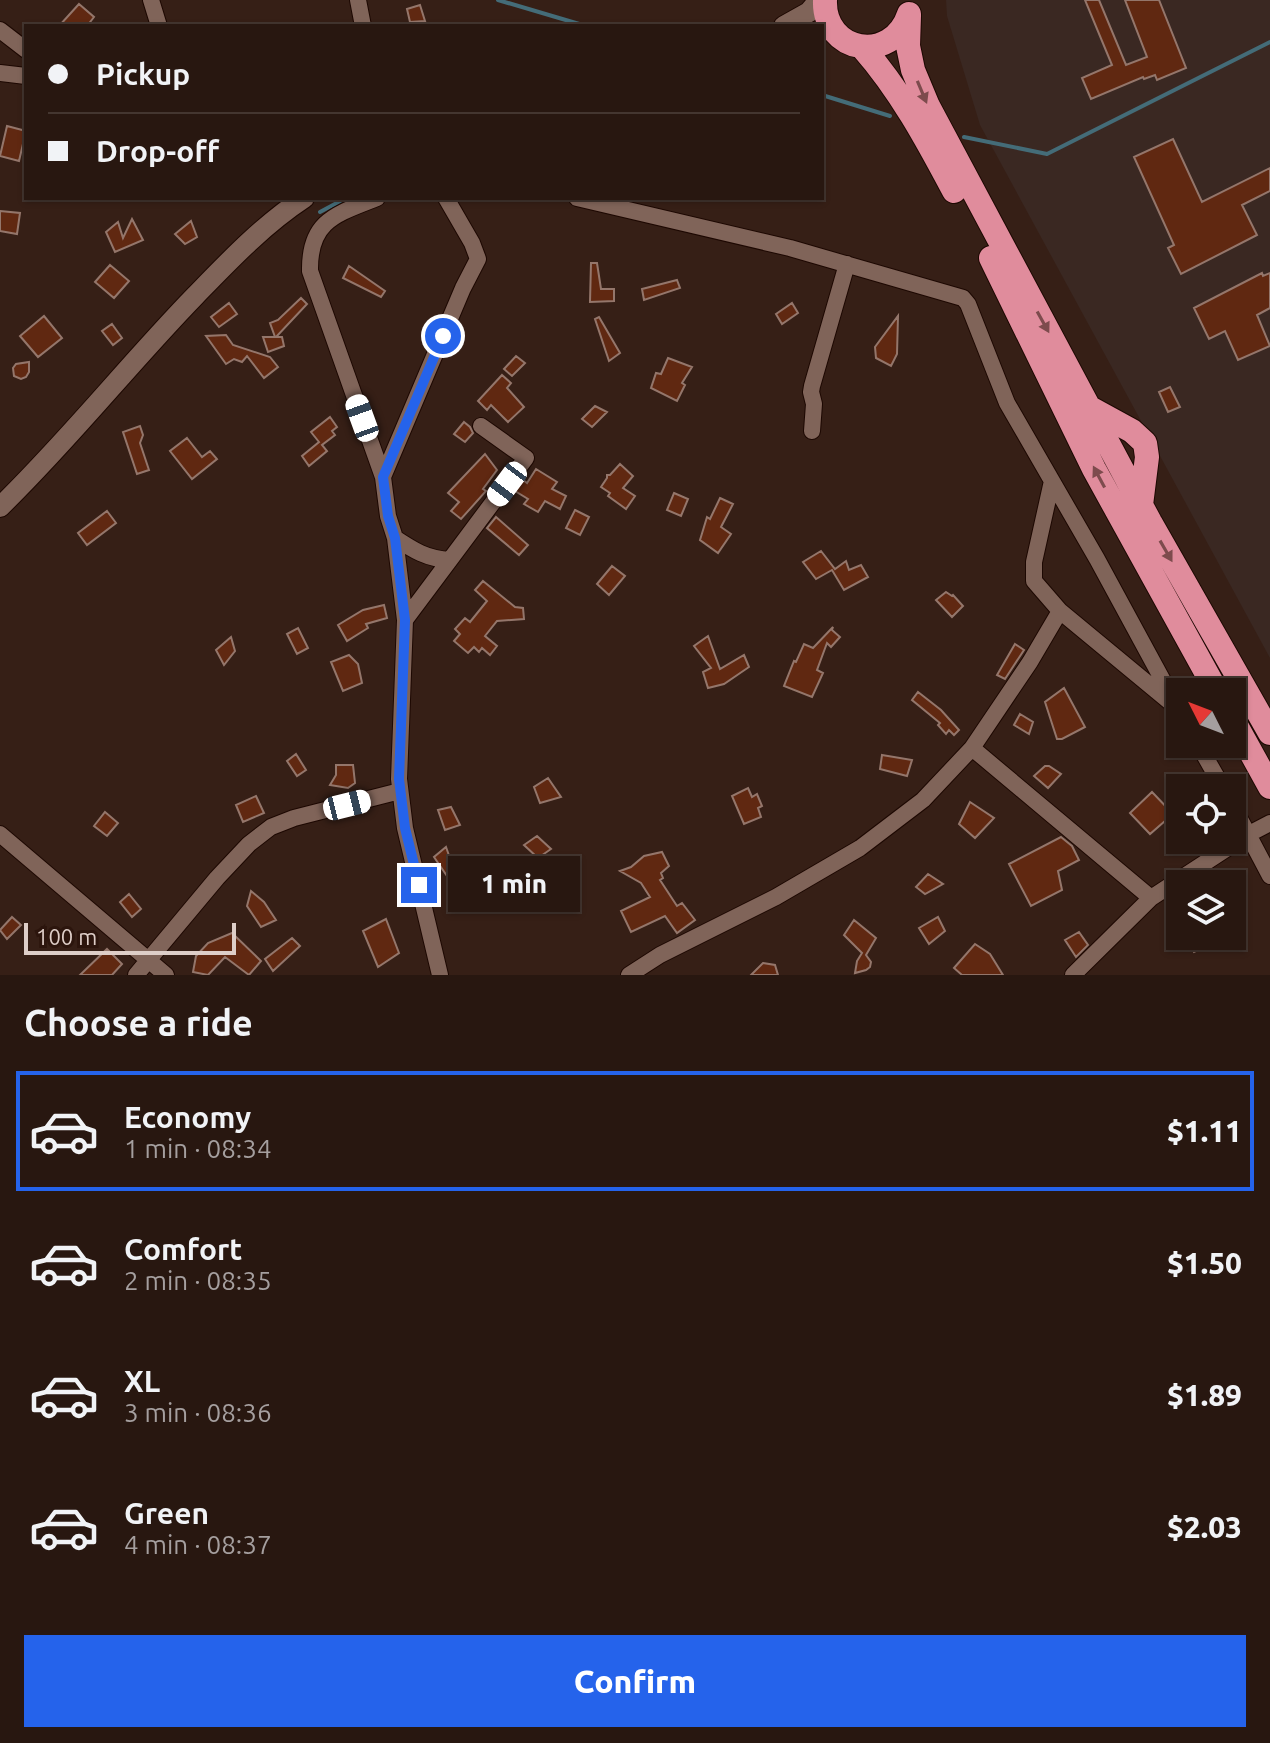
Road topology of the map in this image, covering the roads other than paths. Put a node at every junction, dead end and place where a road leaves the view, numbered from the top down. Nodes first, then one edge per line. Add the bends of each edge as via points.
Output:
1 (151, 0) edge
2 (358, 0) edge
3 (822, 0) edge
4 (909, 8) edge
5 (158, 24) edge
6 (363, 24) edge
7 (788, 24) edge
8 (0, 30) edge
9 (842, 40) edge
10 (24, 48) edge
11 (0, 73) edge
12 (24, 76) edge
13 (301, 200) edge
14 (372, 200) edge
15 (447, 200) edge
16 (586, 200) edge
17 (847, 264) junction
18 (481, 426) dead end
19 (812, 431) dead end
20 (383, 477) junction
21 (1052, 481) junction
22 (0, 507) edge
23 (395, 538) junction
24 (450, 560) junction
25 (1060, 611) junction
26 (405, 620) junction
27 (1209, 678) edge
28 (1166, 686) edge
29 (1166, 699) edge
30 (1270, 733) edge
31 (1246, 743) edge
32 (972, 748) junction
33 (1270, 787) edge
34 (400, 791) junction
35 (1270, 823) edge
36 (1246, 829) edge
37 (0, 834) edge
38 (1249, 834) junction
39 (1270, 876) edge
40 (1151, 898) junction
41 (148, 959) junction
42 (136, 975) edge
43 (166, 975) edge
44 (440, 975) edge
45 (629, 975) edge
46 (1073, 975) edge

1 - 5 street
2 - 6 street
3 - 7 street
3 - 9 highway via 832,29
4 - 9 highway via 899,34 882,45
4 -> 30 highway via 908,46 928,106 1141,505
8 - 10 street
27 -> 9 highway via 1101,482 921,129 881,68
11 - 12 street
13 - 22 street via 215,274
14 - 20 street via 342,212 317,233 310,271
15 - 20 street via 478,259
16 - 17 street
17 - 19 street via 812,386
17 - 21 street via 963,298 1007,403
18 - 24 street via 526,458
20 - 23 street
21 - 25 street via 1033,575
21 - 28 street
23 - 24 street via 419,554
23 - 26 street
24 - 26 street
25 - 29 street
25 - 32 street
26 - 34 street
31 - 33 highway
32 - 40 street
32 - 45 street via 923,800 860,848
34 - 41 street via 271,827 217,878
34 - 44 street
35 - 38 street
36 - 38 street
37 - 41 street
38 - 39 street
38 - 40 street
40 - 46 street
41 - 42 street
41 - 43 street

